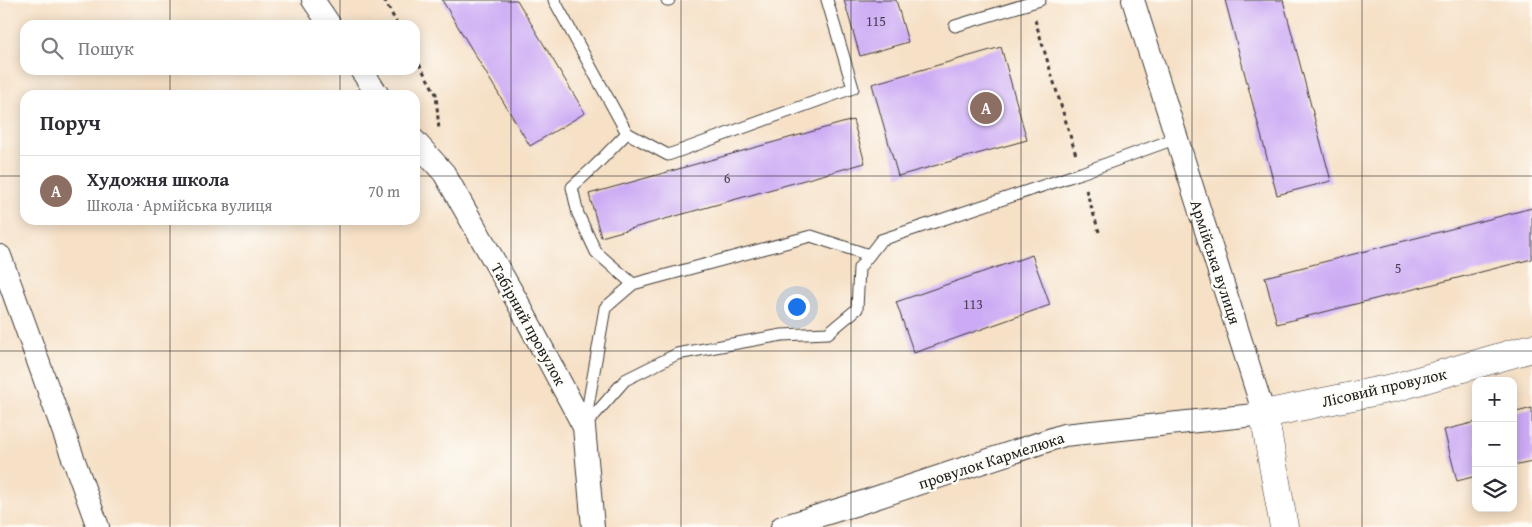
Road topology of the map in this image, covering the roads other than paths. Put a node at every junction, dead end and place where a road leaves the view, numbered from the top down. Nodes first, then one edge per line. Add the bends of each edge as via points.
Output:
1 (313, 0) edge
2 (554, 0) edge
3 (827, 0) edge
4 (1133, 0) edge
5 (1035, 2) edge
6 (327, 20) edge
7 (956, 26) dead end
8 (364, 75) edge
9 (375, 90) edge
10 (627, 134) junction
11 (1177, 138) junction
12 (420, 146) edge
13 (869, 254) junction
14 (0, 256) edge
15 (633, 284) junction
16 (1532, 348) edge
17 (1264, 414) junction
18 (584, 427) junction
19 (98, 527) edge
20 (593, 527) edge
21 (782, 527) edge
22 (1284, 527) edge

1 - 6 street
2 - 10 lane
3 - 10 lane via 854,88 668,154
4 - 11 street, Армійська вулиця
5 - 7 lane
8 - 9 street
10 - 15 lane via 572,187 578,214 596,252
11 - 13 lane via 881,240
11 - 17 street, Армійська вулиця
12 - 18 street, Табірний провулок via 444,172
13 - 15 lane via 811,236
13 - 18 lane via 859,268 857,309 828,333 782,335 677,354 626,380
14 - 19 street
15 - 18 lane via 605,308
16 - 17 street, Лісовий провулок via 1397,387
17 - 21 street, провулок Кармелюка via 1064,435
17 - 22 street, Армійська вулиця
18 - 20 street, Табірний провулок

